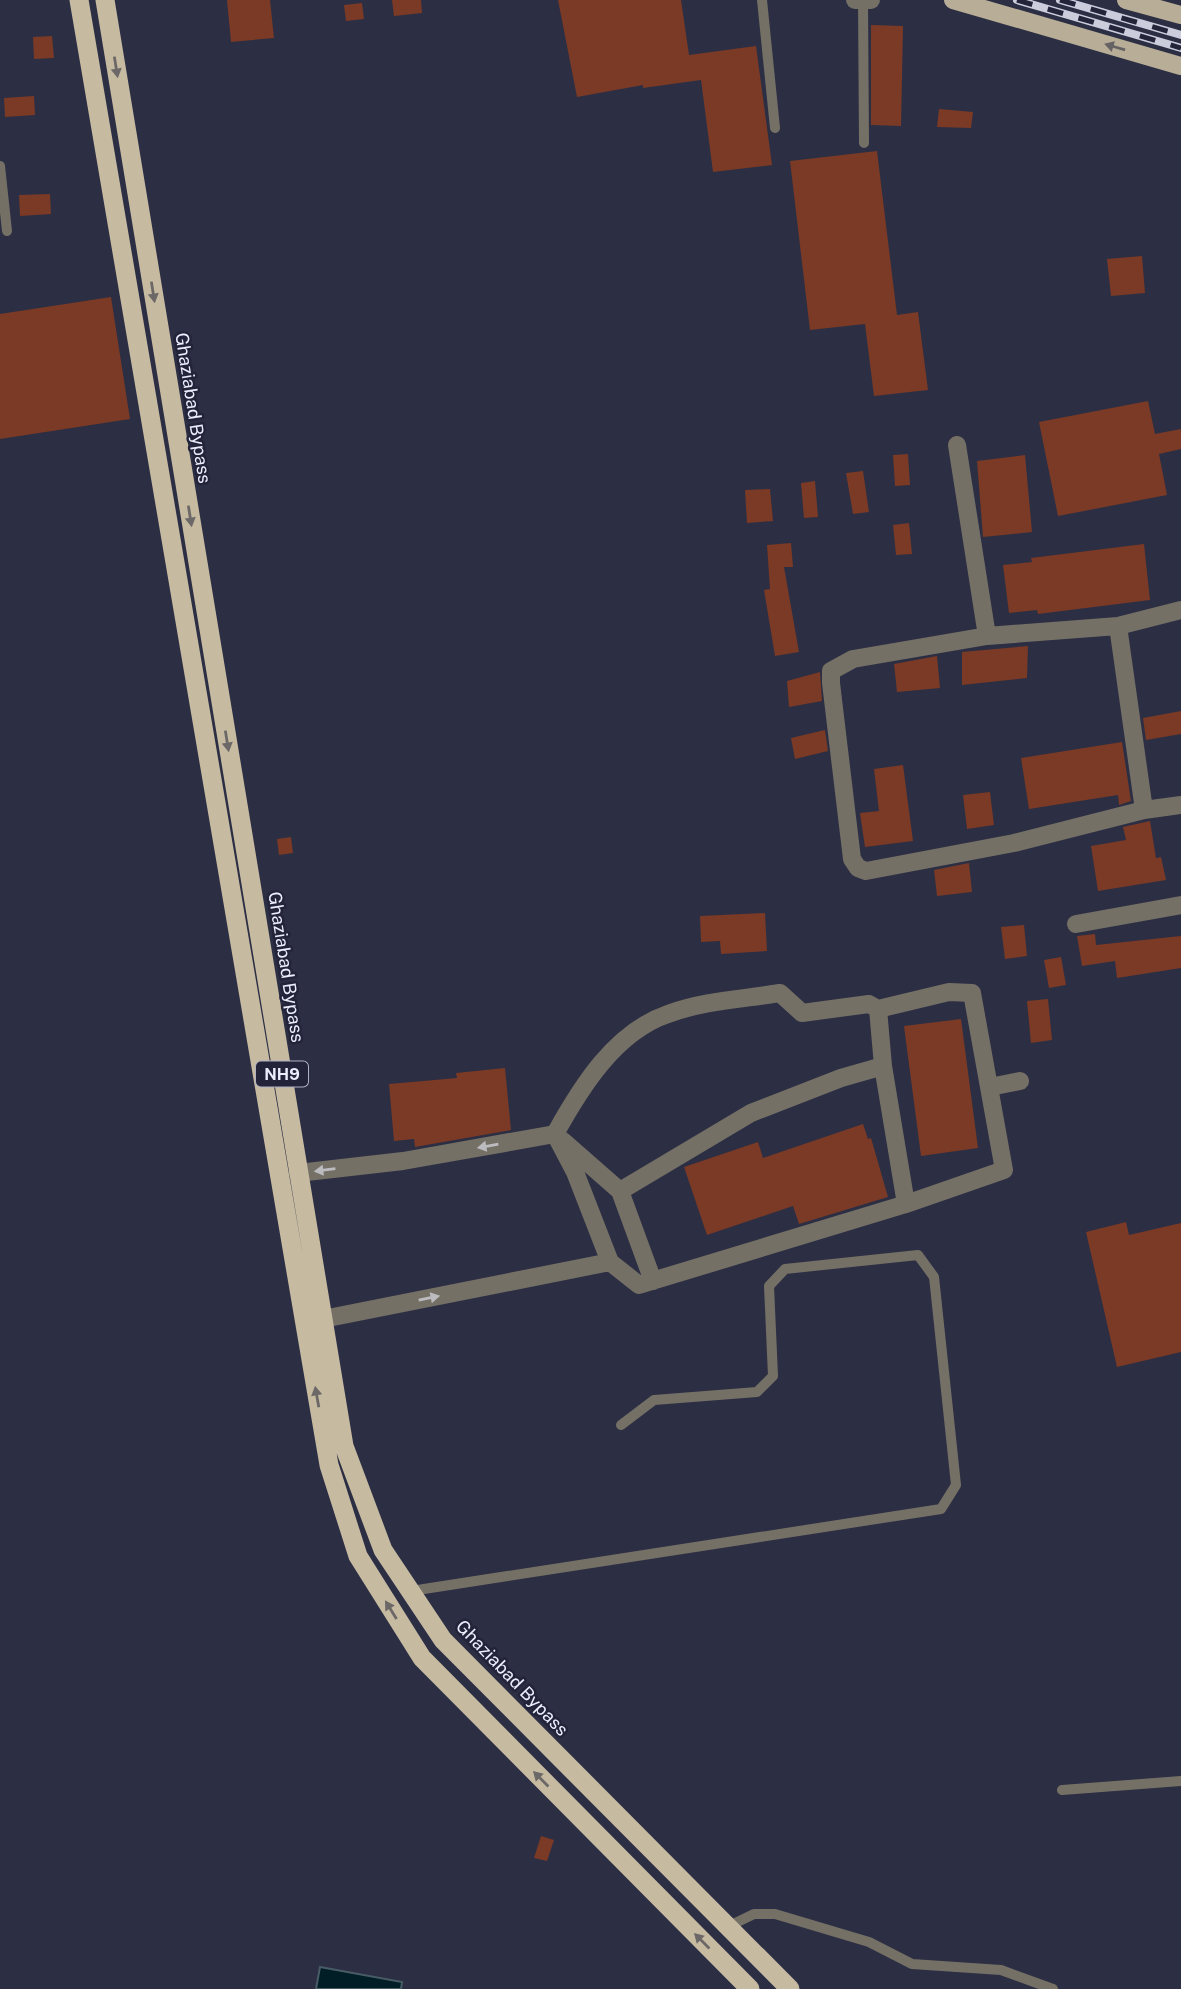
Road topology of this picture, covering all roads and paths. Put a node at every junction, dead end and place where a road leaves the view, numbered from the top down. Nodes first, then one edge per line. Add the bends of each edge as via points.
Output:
1 (79, 0) edge
2 (104, 0) edge
3 (762, 0) edge
4 (953, 0) edge
5 (1126, 0) edge
6 (863, 1) edge
7 (1181, 15) edge
8 (1181, 66) edge
9 (775, 128) dead end
10 (864, 143) dead end
11 (0, 166) edge
12 (7, 231) dead end
13 (957, 445) dead end
14 (1181, 610) edge
15 (1118, 626) junction
16 (987, 636) junction
17 (1181, 804) edge
18 (1144, 810) junction
19 (1181, 905) edge
20 (1076, 924) dead end
21 (878, 1009) junction
22 (271, 1064) junction
23 (883, 1066) junction
24 (1020, 1081) dead end
25 (990, 1087) junction
26 (555, 1134) junction
27 (298, 1173) junction
28 (621, 1191) junction
29 (906, 1204) junction
30 (610, 1262) junction
31 (653, 1281) junction
32 (323, 1319) junction
33 (621, 1425) dead end
34 (411, 1591) junction
35 (1181, 1782) edge
36 (1062, 1790) dead end
37 (727, 1927) junction
38 (750, 1989) edge
39 (790, 1989) edge
40 (1053, 1989) edge

1 - 22 highway, Ghaziabad Bypass / NH9
2 -> 22 highway, Ghaziabad Bypass / NH9
3 - 9 lane
8 -> 4 main road
5 - 7 main road
6 - 10 lane
11 - 12 lane
13 - 16 street
14 - 15 street
15 - 16 street
15 - 18 street
16 - 18 street via 853,659 831,671 852,859 858,868 874,871 1014,843
17 - 18 street
19 - 20 street
21 - 23 street
21 - 25 street via 949,992 972,993
21 - 26 street via 869,1004 802,1013 780,993 667,1014 626,1039 598,1067
22 - 27 highway, Ghaziabad Bypass / NH9
38 -> 22 highway, Ghaziabad Bypass / NH9 via 422,1658 358,1556 329,1465
23 - 28 street via 841,1077 751,1113
23 - 29 street
24 - 25 street
25 - 29 street via 1004,1170
26 -> 27 street via 403,1161
26 - 28 street
26 - 30 street
27 - 32 highway, Ghaziabad Bypass / NH9
28 - 31 street
29 - 31 street
30 - 31 street via 639,1285
32 -> 30 street
32 - 34 highway, Ghaziabad Bypass / NH9 via 344,1446 383,1550
33 - 34 lane via 654,1400 757,1392 773,1376 769,1286 785,1269 918,1255 934,1277 956,1485 941,1509
34 - 37 highway, Ghaziabad Bypass / NH9 via 443,1640
35 - 36 lane
37 - 39 highway, Ghaziabad Bypass / NH9
37 - 40 lane via 754,1914 775,1914 869,1942 912,1964 1001,1970

